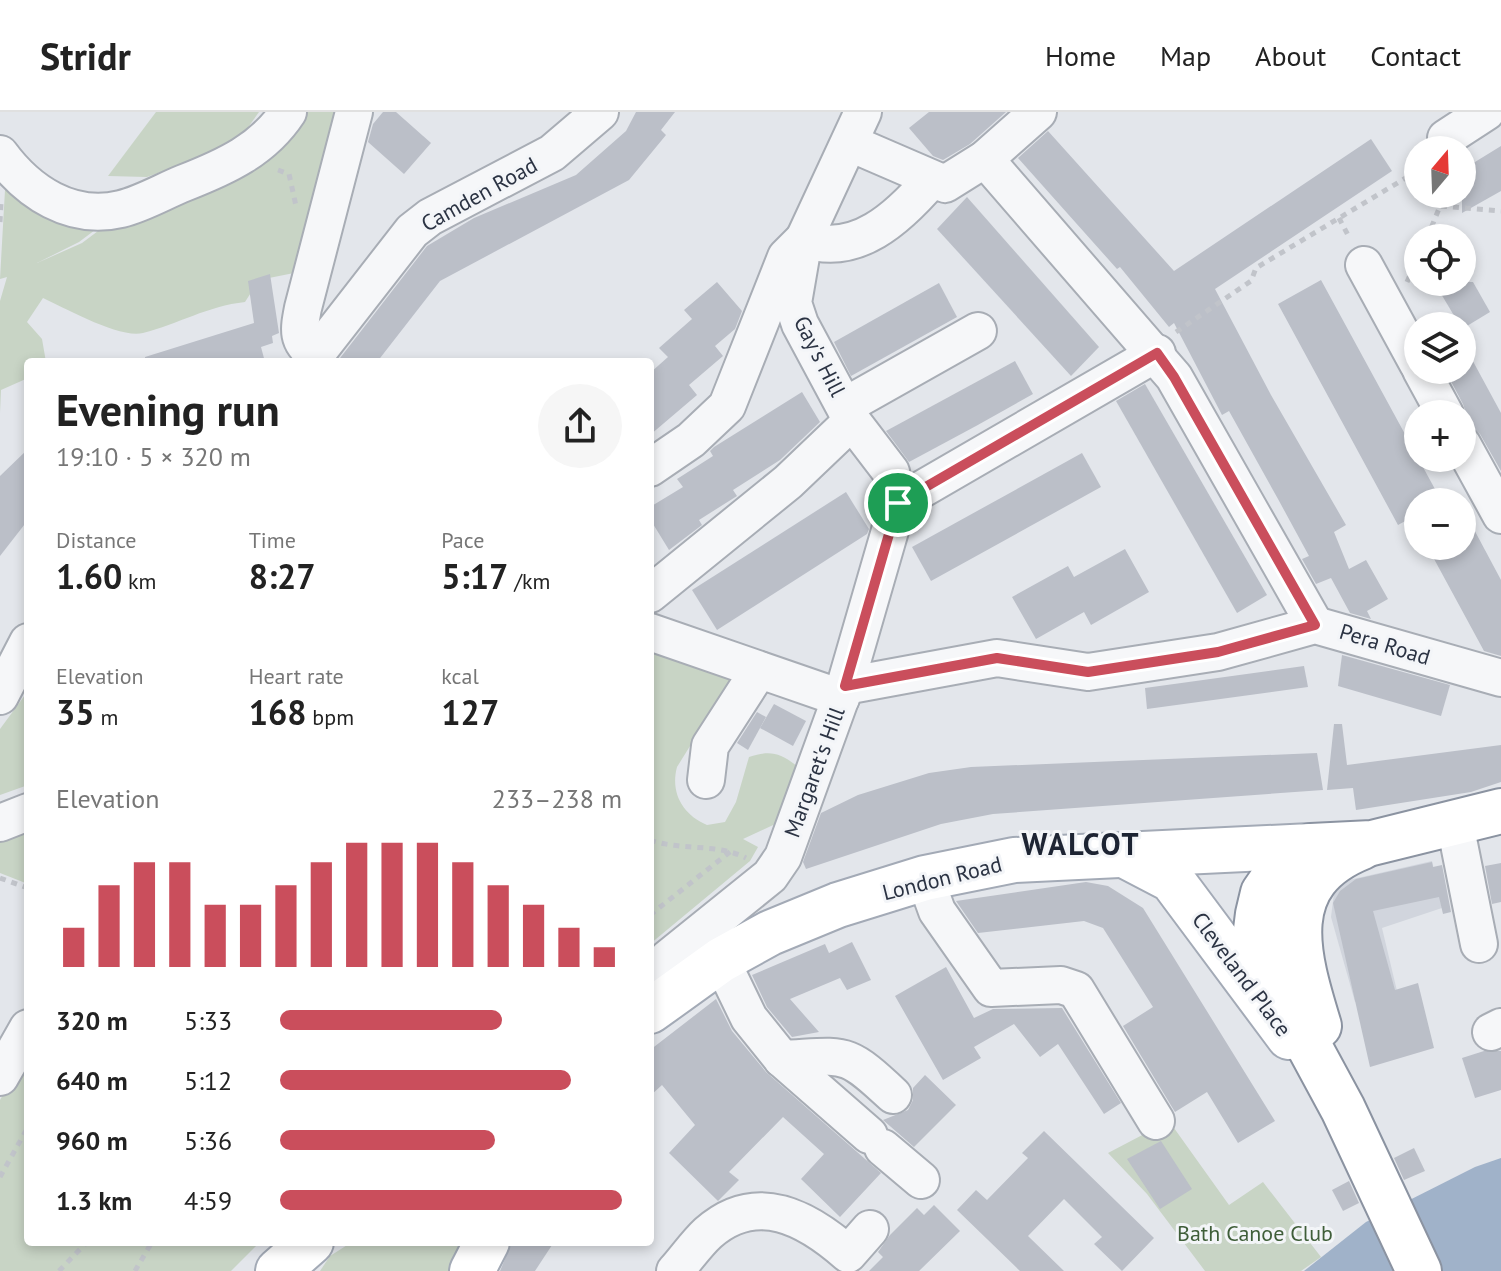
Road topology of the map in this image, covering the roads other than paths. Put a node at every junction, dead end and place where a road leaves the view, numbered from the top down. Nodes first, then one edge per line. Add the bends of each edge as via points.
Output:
1 (288, 112) edge
2 (354, 112) edge
3 (600, 112) edge
4 (1038, 112) edge
5 (1486, 112) edge
6 (857, 127) edge
7 (1449, 136) edge
8 (0, 154) edge
9 (985, 159) junction
10 (931, 180) junction
11 (804, 239) junction
12 (1364, 265) dead end
13 (978, 331) dead end
14 (1404, 338) edge
15 (1157, 353) junction
16 (313, 358) edge
17 (848, 414) junction
18 (654, 465) edge
19 (1476, 469) edge
20 (898, 503) junction
21 (1501, 515) edge
22 (654, 591) edge
23 (1315, 625) junction
24 (654, 633) edge
25 (24, 650) edge
26 (759, 670) junction
27 (1501, 678) edge
28 (843, 692) junction
29 (0, 696) edge
30 (706, 780) dead end
31 (1501, 811) edge
32 (24, 814) edge
33 (0, 823) edge
34 (1455, 824) junction
35 (1372, 843) junction
36 (1289, 851) junction
37 (1126, 856) junction
38 (925, 878) junction
39 (1301, 906) junction
40 (1486, 938) edge
41 (721, 960) junction
42 (662, 1002) edge
43 (24, 1035) edge
44 (782, 1059) junction
45 (0, 1077) edge
46 (893, 1095) dead end
47 (1343, 1109) junction
48 (1156, 1121) dead end
49 (921, 1180) dead end
50 (306, 1246) edge
51 (485, 1246) edge
52 (860, 1251) edge
53 (278, 1271) edge
54 (472, 1271) edge
55 (675, 1271) edge
56 (1419, 1271) edge

1 - 8 street via 275,132 246,155 121,209 69,208 35,192
2 - 16 street via 299,333
3 - 16 street, Camden Road via 552,153 412,231
4 - 9 street
5 - 7 street
6 - 10 street
6 - 11 street, Gay's Hill
9 - 10 street via 956,180
9 - 15 street
10 - 11 street via 900,216 839,247
11 - 17 street, Gay's Hill via 793,303
11 - 18 street via 786,257 727,406
12 - 14 street
13 - 17 street
15 - 20 street
15 - 23 street
17 - 20 street, Gay's Hill via 891,472
17 - 22 street via 788,482
19 - 21 street
20 - 28 street, Margaret's Hill
23 - 27 street, Pera Road
23 - 28 street, Pera Road via 1218,652 1088,672 997,658
24 - 26 street
25 - 29 street
26 - 28 street
26 - 30 street via 710,746
28 - 42 street, Margaret's Hill via 792,837 770,876 667,959
31 - 34 main road, London Road
32 - 33 street
34 - 35 main road, London Road
34 - 40 street
35 - 36 main road, London Road
35 - 39 main road, Cleveland Place via 1324,868
36 - 37 main road, London Road
36 - 39 main road, Cleveland Place
36 - 47 main road, Cleveland Place via 1263,893 1256,930 1263,961
37 - 38 main road, London Road via 1014,860
37 - 47 main road, Cleveland Place via 1172,880
38 - 41 main road, London Road via 838,905
38 - 48 street via 937,911 991,988 1061,985 1076,990
39 - 47 main road, Cleveland Place via 1304,975
41 - 42 main road, London Road
41 - 44 street via 749,1018
43 - 45 street
44 - 46 street via 843,1057 860,1063
44 - 49 street
47 - 56 main road
50 - 53 main road
51 - 54 main road
52 - 55 street via 787,1213 749,1212 710,1231

